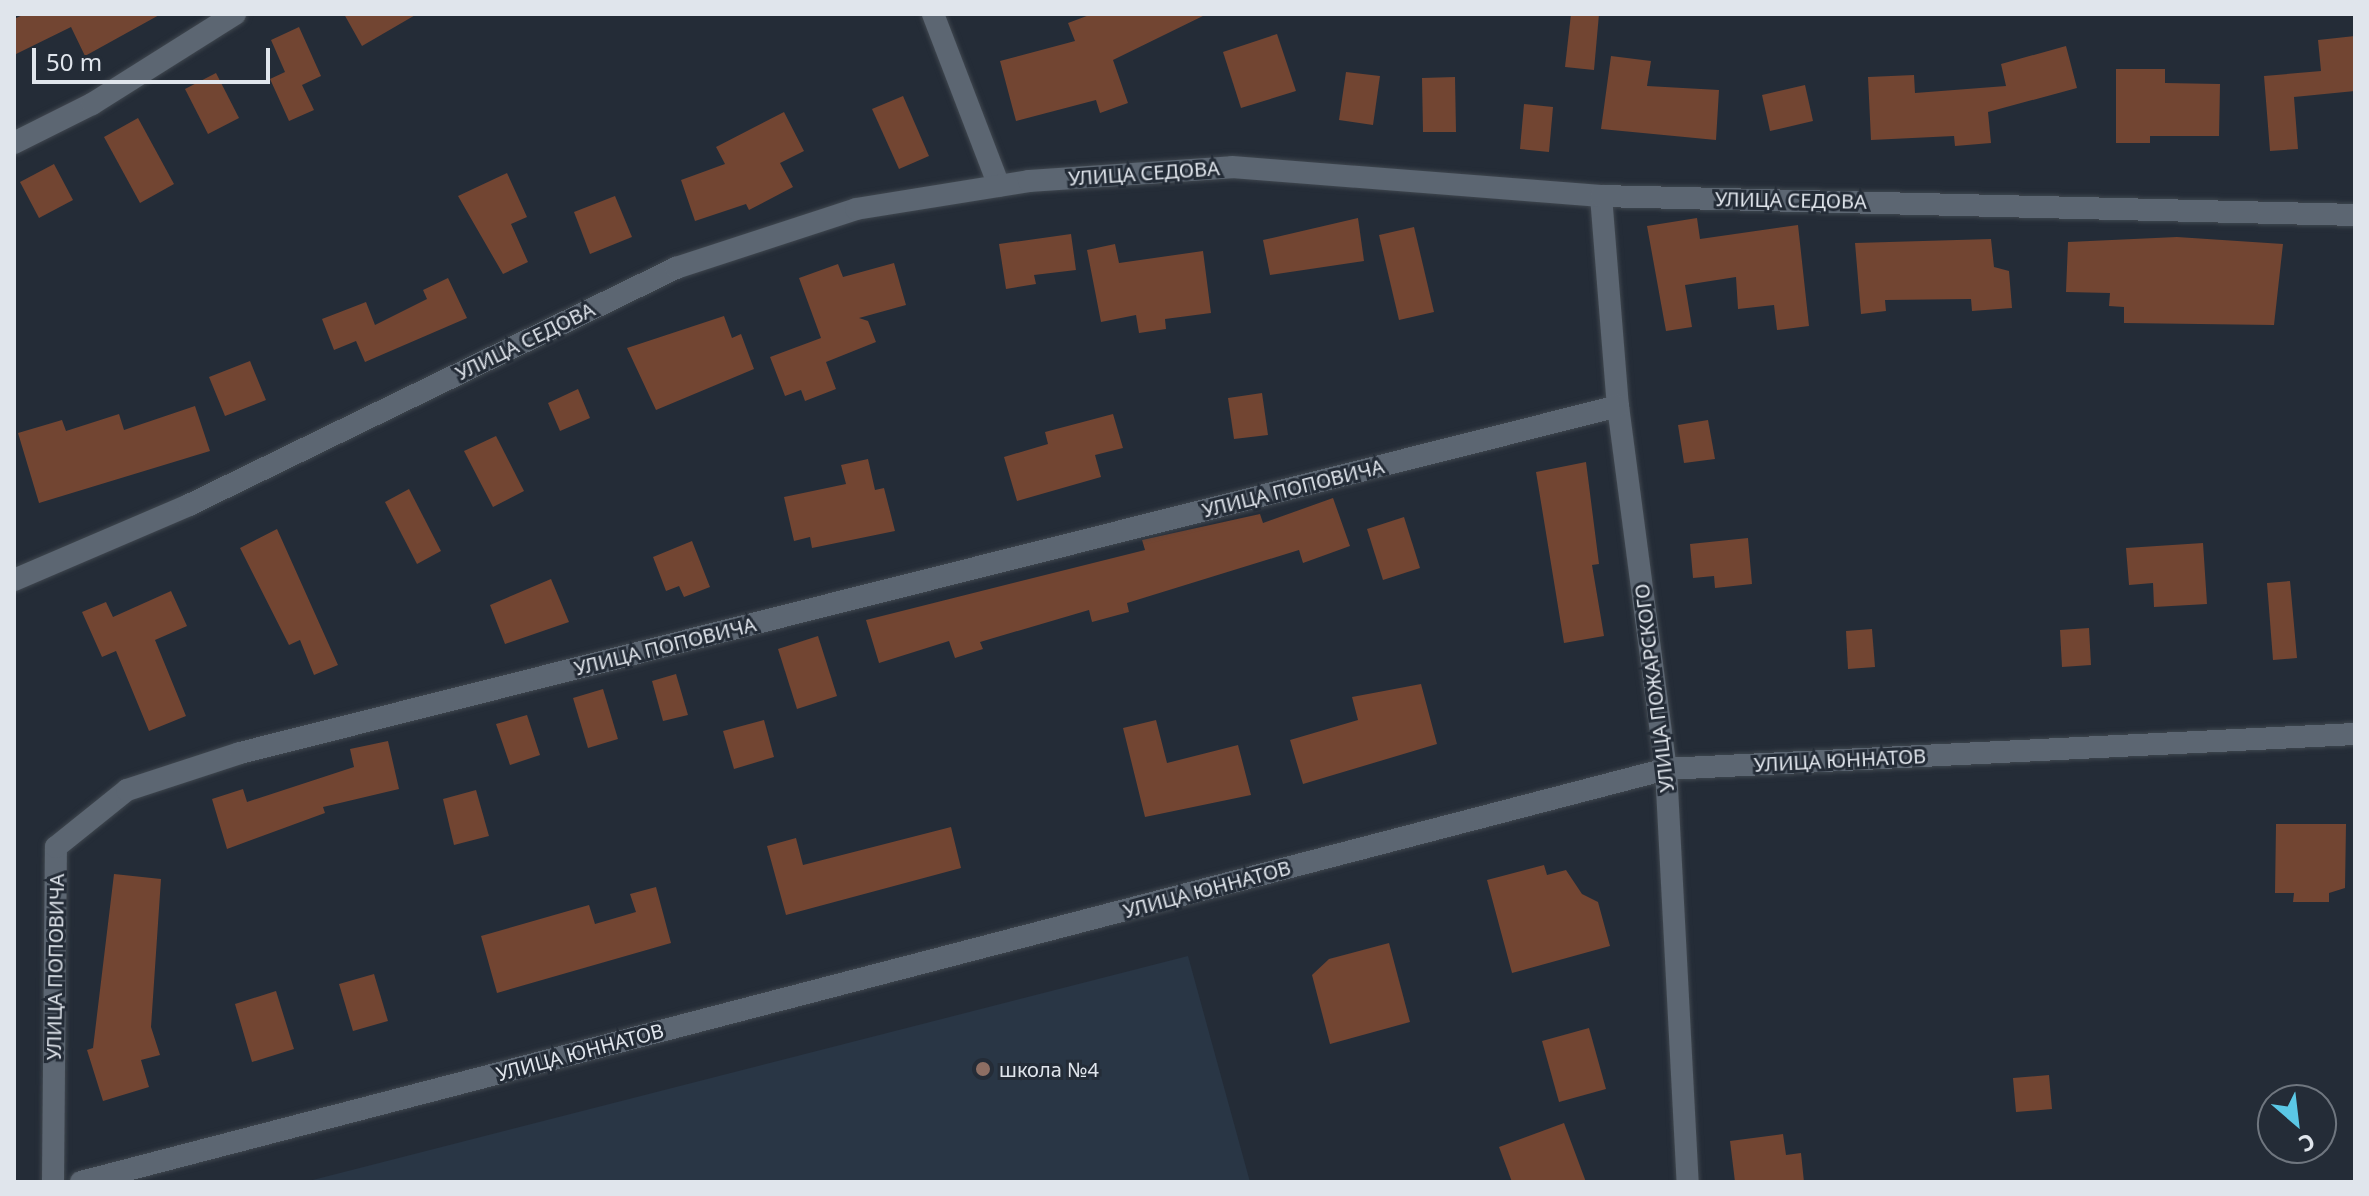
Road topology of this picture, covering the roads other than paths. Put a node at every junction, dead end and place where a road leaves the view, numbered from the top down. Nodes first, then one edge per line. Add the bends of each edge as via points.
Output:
1 (235, 14) edge
2 (933, 14) edge
3 (14, 143) edge
4 (999, 186) junction
5 (1601, 196) junction
6 (2355, 215) edge
7 (1618, 406) junction
8 (14, 580) edge
9 (2355, 734) edge
10 (1666, 769) junction
11 (53, 1182) edge
12 (81, 1182) edge
13 (1688, 1182) edge

1 - 3 street via 92,104
2 - 4 street
4 - 5 street, УЛИЦА СЕДОВА via 1232,167
4 - 8 street, УЛИЦА СЕДОВА via 856,209 676,268 189,505
5 - 6 street, УЛИЦА СЕДОВА
5 - 7 street, УЛИЦА ПОЖАРСКОГО
7 - 10 street, УЛИЦА ПОЖАРСКОГО
7 - 11 street, УЛИЦА ПОПОВИЧА via 255,749 127,790 56,847
9 - 10 street, УЛИЦА ЮННАТОВ
10 - 12 street, УЛИЦА ЮННАТОВ
10 - 13 street, УЛИЦА ПОЖАРСКОГО

